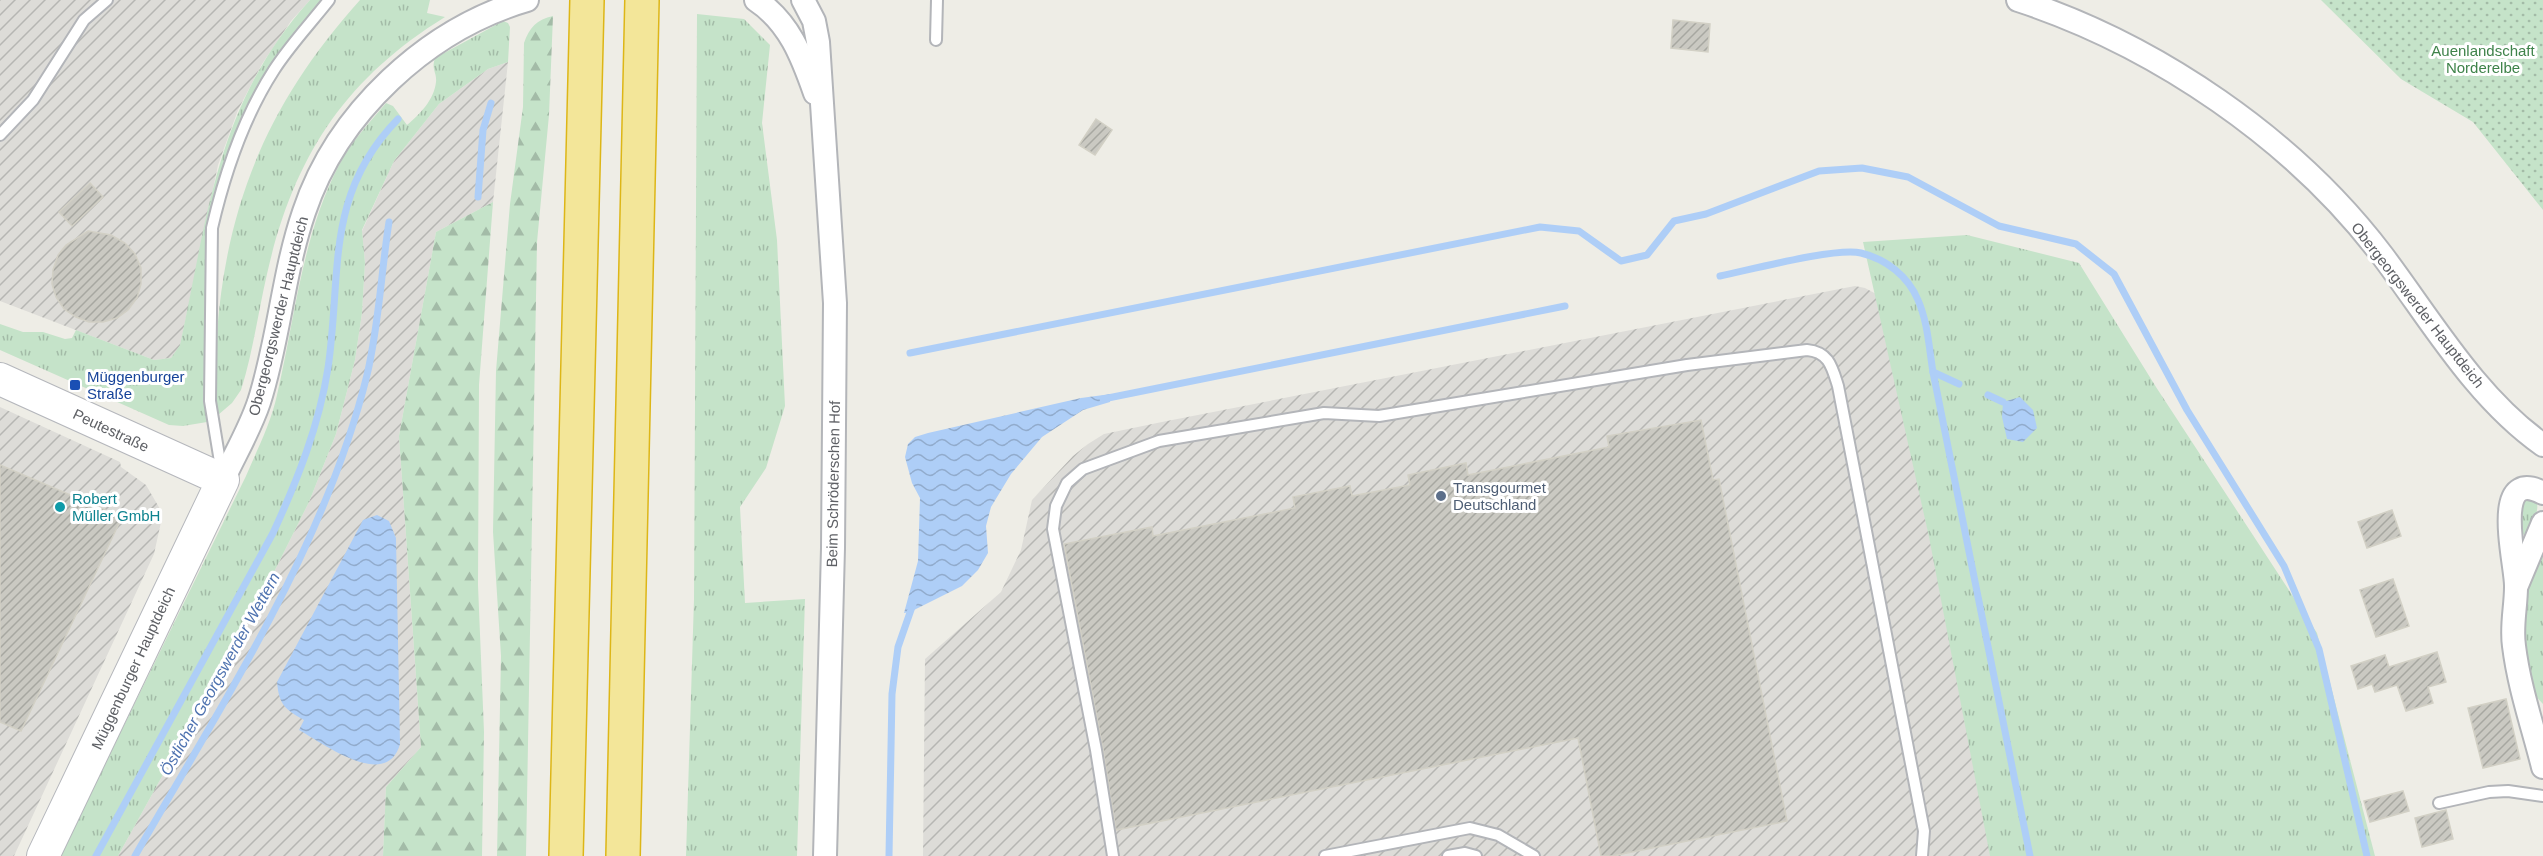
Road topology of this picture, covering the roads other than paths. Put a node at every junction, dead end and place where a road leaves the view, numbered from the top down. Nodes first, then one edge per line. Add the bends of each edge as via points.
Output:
1 (107, 0) edge
2 (329, 0) edge
3 (526, 0) edge
4 (756, 0) edge
5 (803, 0) edge
6 (938, 0) edge
7 (2018, 0) edge
8 (642, 8) edge
9 (587, 9) edge
10 (936, 39) dead end
11 (822, 111) junction
12 (0, 135) edge
13 (0, 379) edge
14 (2543, 445) edge
15 (223, 480) junction
16 (2543, 493) edge
17 (2543, 523) edge
18 (2516, 586) junction
19 (2543, 767) edge
20 (2543, 796) edge
21 (2439, 803) dead end
22 (43, 856) edge
23 (567, 856) edge
24 (623, 856) edge
25 (825, 856) edge
26 (1113, 856) edge
27 (1325, 856) edge
28 (1448, 856) edge
29 (1476, 856) edge
30 (1534, 856) edge
31 (1922, 856) edge

1 - 12 lane via 84,20 33,100
2 - 15 lane via 275,69 252,108 225,177 212,228 210,401
3 - 15 street, Obergeorgswerder Hauptdeich via 499,9 434,45 385,85 339,141 304,211 259,401
4 - 11 street, Beim Schröderschen Hof via 779,18 790,34
5 - 11 street, Beim Schröderschen Hof via 816,30
6 - 10 lane
7 - 14 street, Obergeorgswerder Hauptdeich via 2096,32 2178,74 2281,148 2353,220 2489,396
8 - 24 highway
9 - 23 highway
11 - 25 street, Beim Schröderschen Hof via 835,303
13 - 15 street, Peutestraße
15 - 22 street, Müggenburger Hauptdeich
16 - 18 street via 2521,490 2509,505
17 - 18 street
18 - 19 street via 2512,615 2514,647
20 - 21 lane via 2489,792
26 - 31 lane via 1053,529 1056,506 1067,483 1083,470 1159,441 1324,412 1379,416 1687,365 1807,350 1829,360 1838,386 1924,831
27 - 30 lane via 1470,828 1498,835
28 - 29 lane

